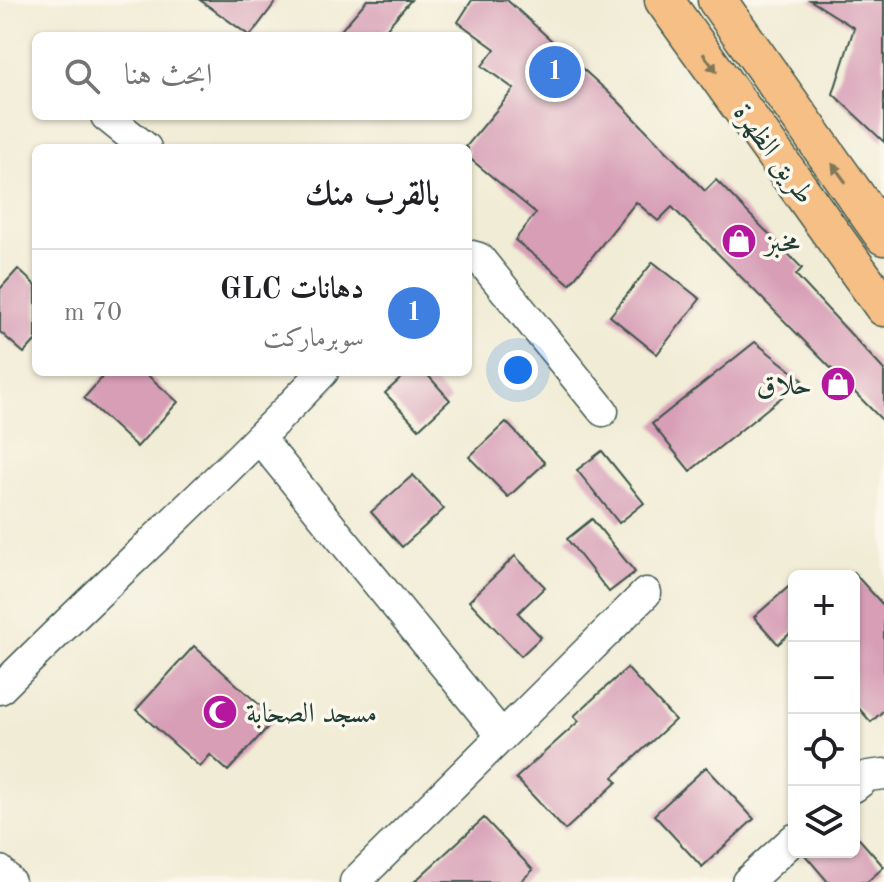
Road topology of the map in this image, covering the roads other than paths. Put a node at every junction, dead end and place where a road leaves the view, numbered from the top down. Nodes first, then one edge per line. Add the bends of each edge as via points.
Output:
1 (664, 0) edge
2 (717, 0) edge
3 (111, 120) edge
4 (141, 144) edge
5 (884, 236) edge
6 (472, 256) edge
7 (884, 307) edge
8 (319, 376) edge
9 (603, 411) dead end
10 (260, 439) junction
11 (646, 593) dead end
12 (0, 689) edge
13 (502, 736) junction
14 (884, 774) edge
15 (855, 786) edge
16 (788, 844) edge
17 (0, 871) edge
18 (10, 882) edge
19 (355, 882) edge
20 (747, 882) edge

1 -> 7 main road, طريق الظهرة
5 -> 2 main road, طريق الظهرة
3 - 4 street
6 - 9 street via 479,258
8 - 10 street
10 - 12 street
10 - 13 street
11 - 13 street
13 - 19 street
14 - 15 street via 868,776
16 - 20 street
17 - 18 street

